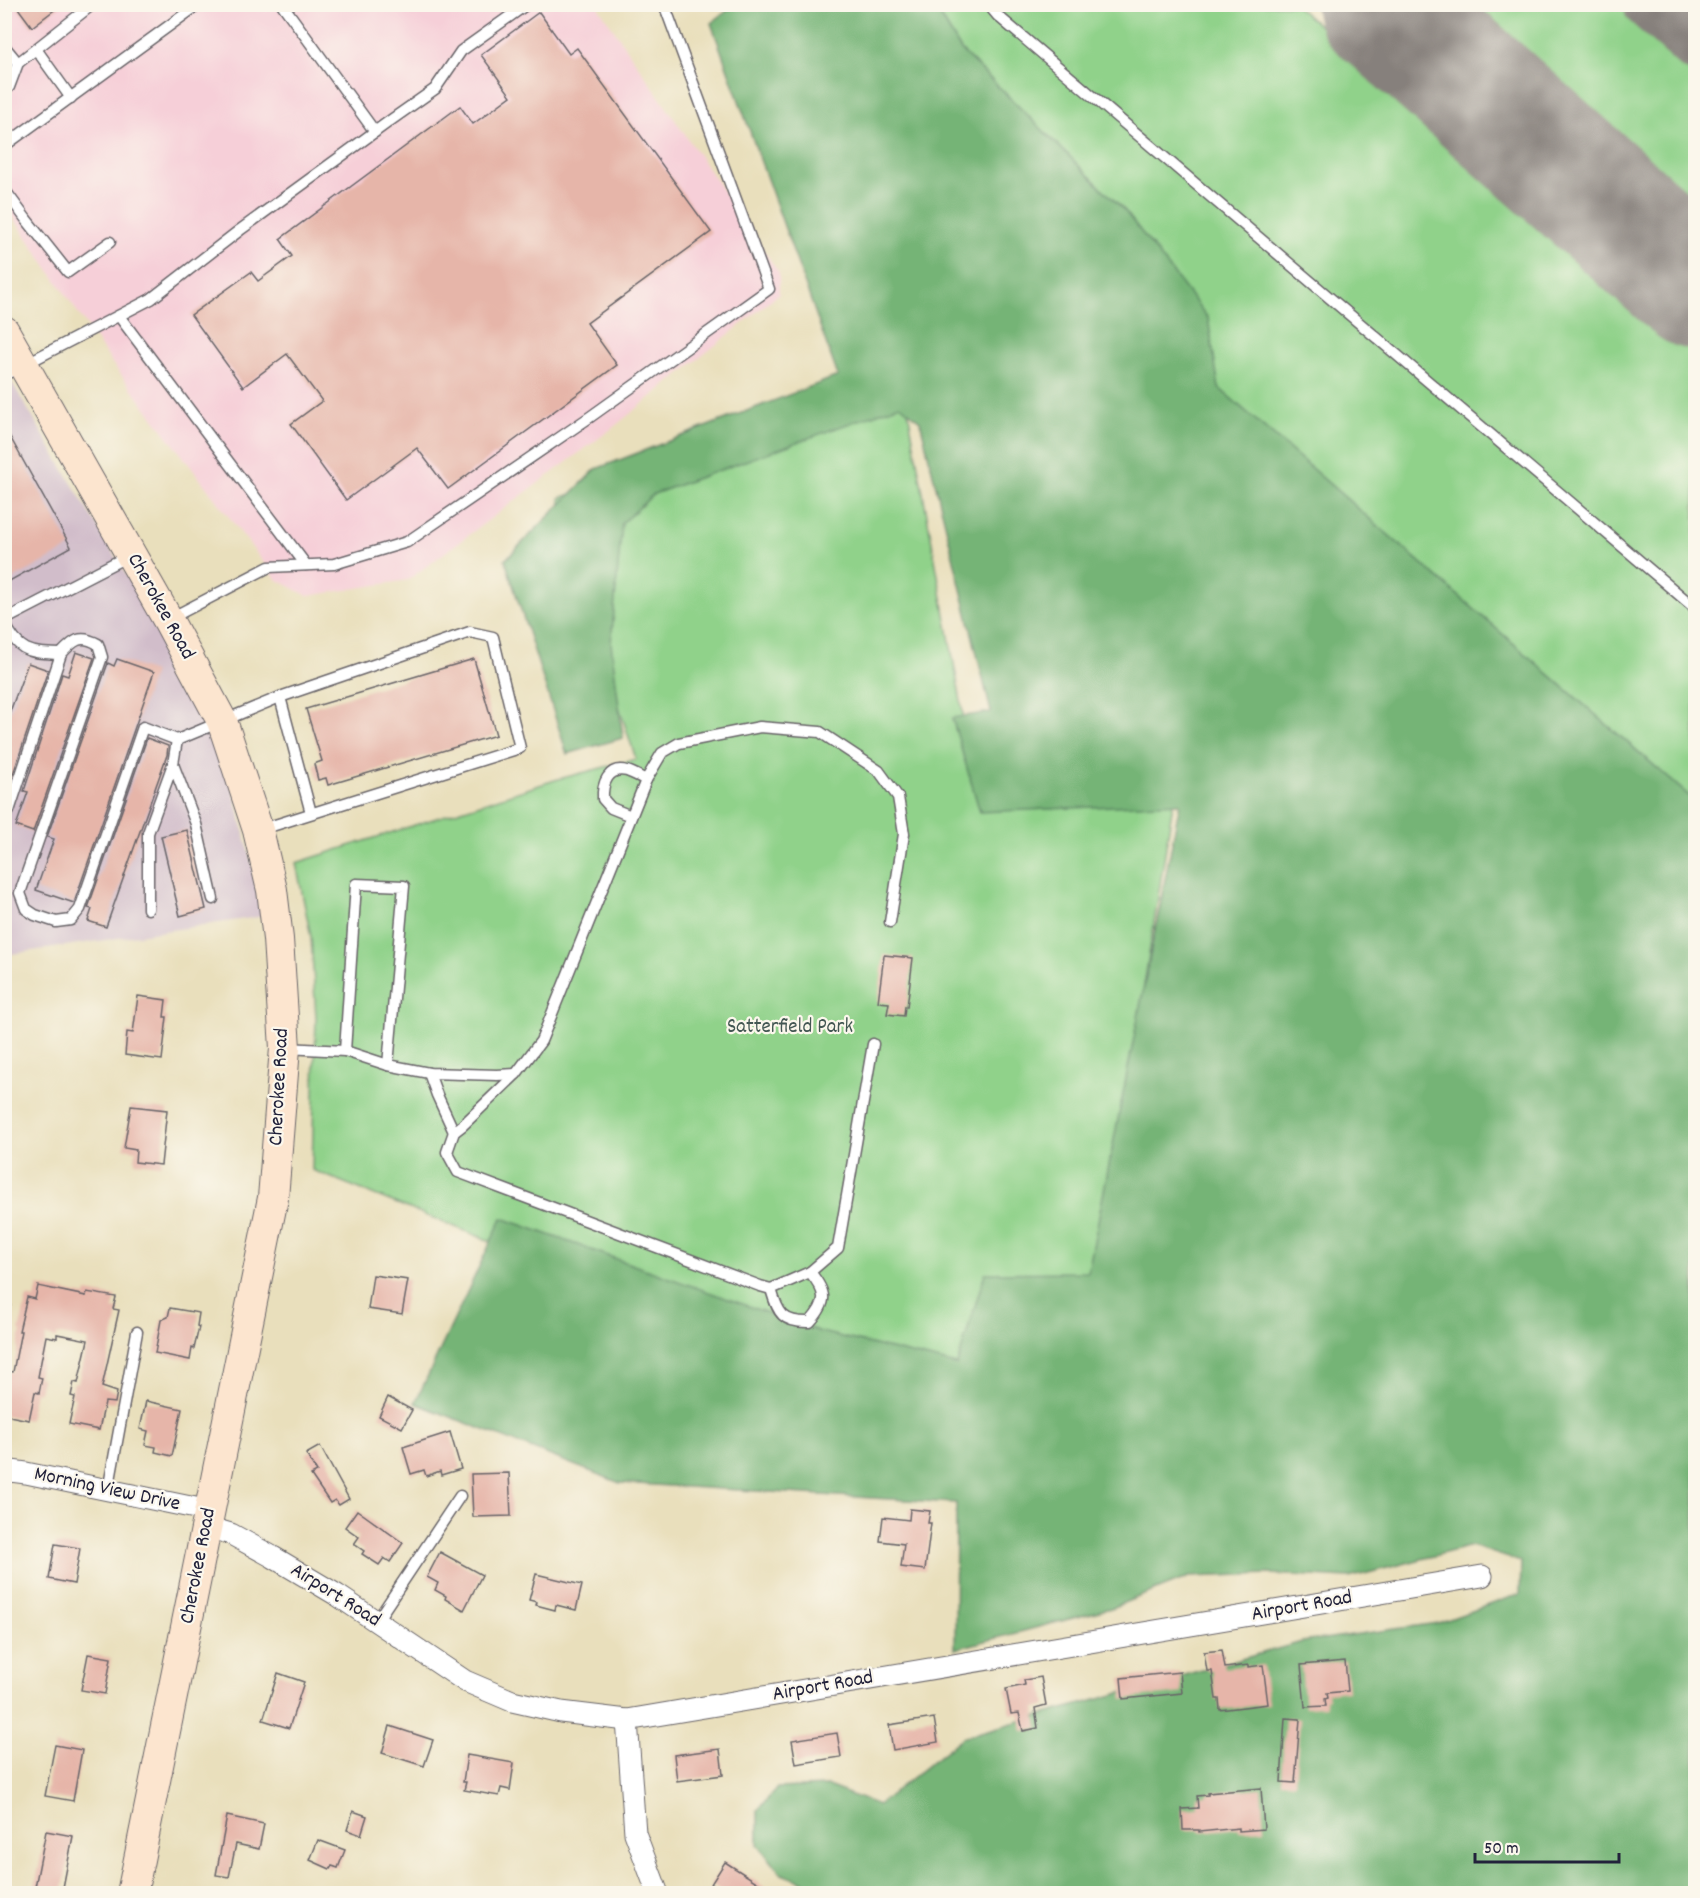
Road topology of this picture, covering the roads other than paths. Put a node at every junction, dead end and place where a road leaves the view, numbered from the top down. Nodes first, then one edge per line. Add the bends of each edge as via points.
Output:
1 (93, 4) edge
2 (199, 4) edge
3 (282, 4) edge
4 (527, 4) edge
5 (664, 4) edge
6 (988, 4) edge
7 (4, 46) edge
8 (36, 48) junction
9 (18, 63) junction
10 (4, 90) edge
11 (71, 98) junction
12 (375, 132) junction
13 (4, 146) edge
14 (4, 189) edge
15 (110, 242) dead end
16 (119, 316) junction
17 (4, 331) edge
18 (14, 370) edge
19 (131, 554) junction
20 (306, 565) junction
21 (1695, 609) edge
22 (168, 620) junction
23 (4, 621) edge
24 (62, 654) junction
25 (280, 698) junction
26 (222, 721) junction
27 (177, 740) junction
28 (173, 764) junction
29 (646, 780) junction
30 (9, 811) dead end
31 (311, 813) junction
32 (631, 816) junction
33 (258, 830) junction
34 (213, 899) dead end
35 (148, 909) dead end
36 (890, 922) dead end
37 (873, 1044) dead end
38 (285, 1048) junction
39 (345, 1051) junction
40 (388, 1065) junction
41 (429, 1073) junction
42 (516, 1074) junction
43 (454, 1132) junction
44 (810, 1272) junction
45 (771, 1289) junction
46 (137, 1332) dead end
47 (4, 1470) edge
48 (108, 1491) junction
49 (460, 1496) dead end
50 (209, 1519) junction
51 (1482, 1576) dead end
52 (376, 1622) junction
53 (627, 1720) junction
54 (132, 1893) edge
55 (658, 1893) edge

1 - 8 lane
2 - 11 lane
3 - 12 lane
4 - 12 lane via 461,51 435,89
5 - 20 lane via 769,289 407,542 334,564
6 - 21 lane
7 - 9 lane
8 - 9 lane
8 - 11 lane
9 - 10 lane via 9,87
11 - 13 lane
12 - 16 lane via 151,299
14 - 15 lane via 68,272
16 - 18 lane
16 - 20 lane
17 - 18 main road, Cherokee Road
18 - 19 main road, Cherokee Road
19 - 22 main road, Cherokee Road
19 - 23 lane
20 - 22 lane via 269,567
22 - 26 main road, Cherokee Road
23 - 24 lane via 21,647 38,653
24 - 27 lane via 73,641 88,638 98,644 102,657 20,893 26,909 56,922 71,920 80,909 143,727
24 - 30 lane
25 - 26 lane
25 - 31 lane
25 - 31 lane via 470,632 494,637 520,747
26 - 27 lane
26 - 33 main road, Cherokee Road
27 - 28 lane
28 - 34 lane via 196,824
28 - 35 lane via 148,833
29 - 32 lane
29 - 32 lane via 627,771 607,776 603,799 611,808
29 - 36 lane via 662,753 679,743 760,727 820,732 879,771 898,797 904,834
31 - 33 lane
32 - 42 lane via 541,1041
33 - 38 main road, Cherokee Road via 272,890
37 - 44 lane via 838,1248
38 - 39 lane
38 - 50 main road, Cherokee Road via 273,1198
39 - 40 lane
39 - 40 lane via 356,884 404,886
40 - 41 lane
41 - 42 lane
41 - 43 lane
42 - 43 lane
43 - 45 lane via 447,1152 458,1172
44 - 45 lane
44 - 45 lane via 824,1295 821,1310 810,1322 796,1323 784,1317
46 - 48 lane
47 - 48 street, Morning View Drive
48 - 50 street, Morning View Drive
49 - 52 lane
50 - 52 street, Airport Road
50 - 54 main road, Cherokee Road
51 - 53 street, Airport Road
52 - 53 street, Airport Road via 465,1681 512,1701
53 - 55 street via 635,1833

